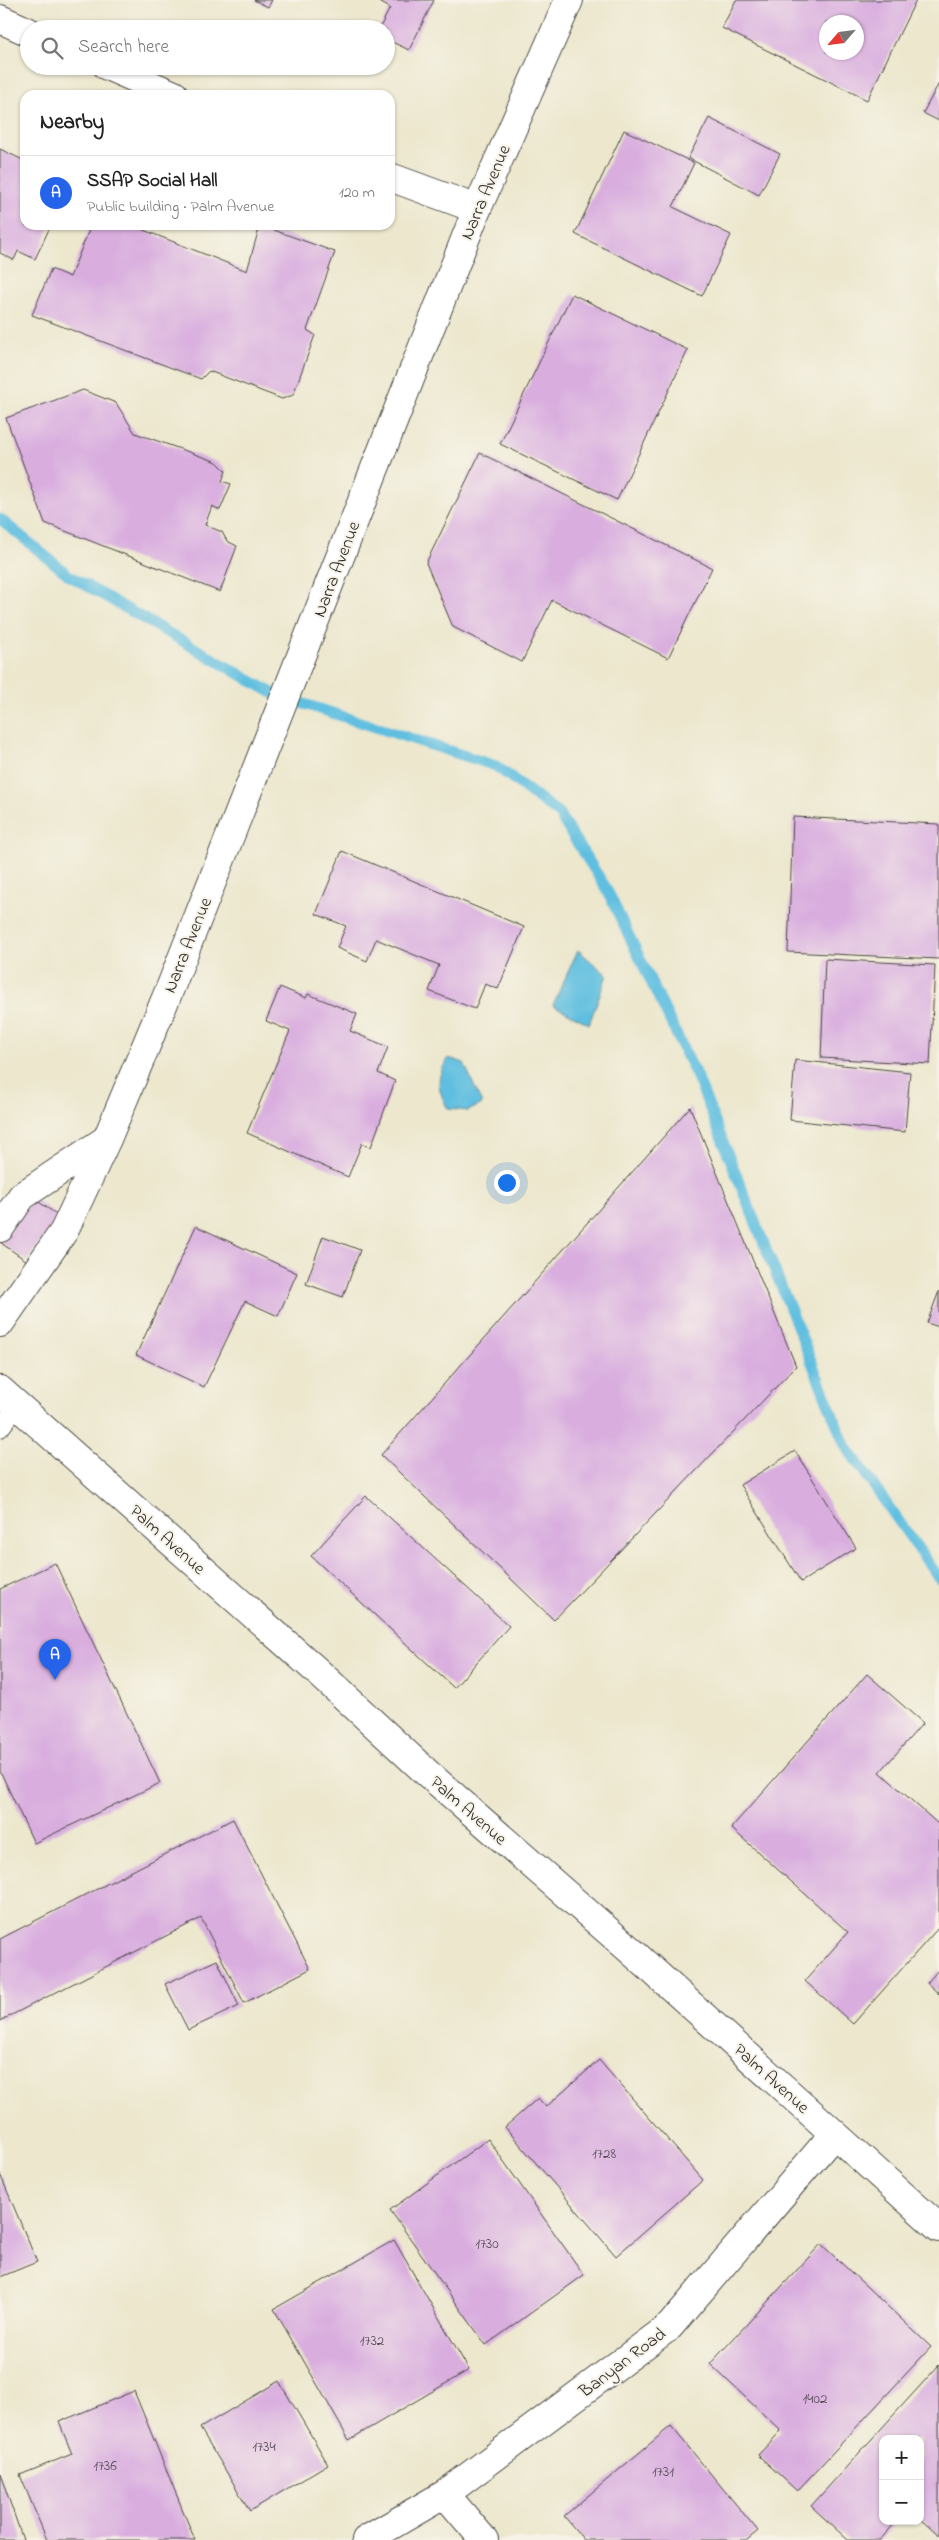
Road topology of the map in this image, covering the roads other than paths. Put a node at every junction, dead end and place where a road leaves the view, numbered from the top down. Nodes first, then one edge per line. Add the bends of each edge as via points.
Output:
1 (569, 0) edge
2 (0, 19) edge
3 (20, 28) edge
4 (127, 75) edge
5 (162, 90) edge
6 (395, 179) edge
7 (477, 210) junction
8 (107, 1139) junction
9 (0, 1228) edge
10 (0, 1322) edge
11 (9, 1398) edge
12 (0, 1428) edge
13 (834, 2134) junction
14 (939, 2228) edge
15 (445, 2494) junction
16 (366, 2540) edge
17 (484, 2540) edge

1 - 7 street, Narra Avenue
2 - 3 street
4 - 5 street
6 - 7 street
7 - 8 street, Narra Avenue via 179,967
8 - 9 street via 22,1196
8 - 10 street, Narra Avenue via 64,1231
11 - 12 lane
11 - 13 street, Palm Avenue
13 - 14 street, Palm Avenue
13 - 15 street, Banyan Road via 670,2326
15 - 16 street, Banyan Road
15 - 17 street

